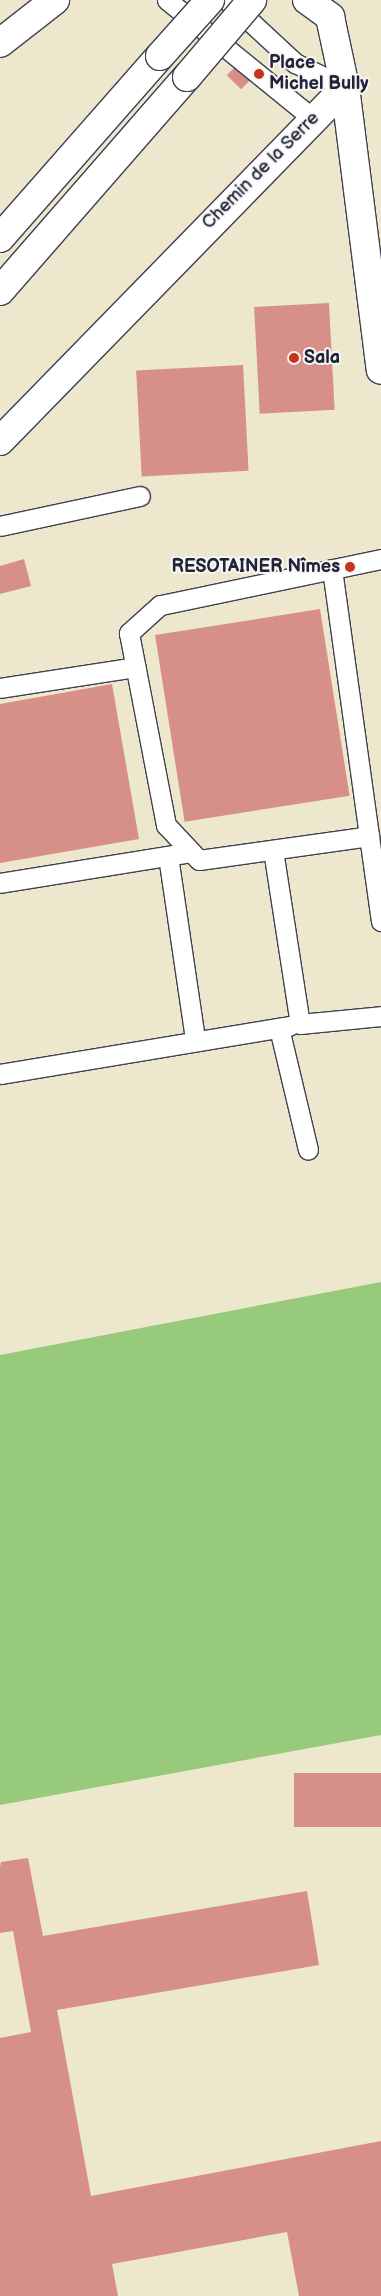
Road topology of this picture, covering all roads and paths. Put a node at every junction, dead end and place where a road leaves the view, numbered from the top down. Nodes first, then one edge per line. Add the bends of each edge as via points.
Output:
1 (55, 0) edge
2 (166, 0) edge
3 (210, 0) edge
4 (227, 0) edge
5 (252, 0) edge
6 (307, 0) edge
7 (338, 8) edge
8 (1, 46) edge
9 (345, 86) junction
10 (312, 118) junction
11 (0, 238) edge
12 (0, 291) edge
13 (381, 370) edge
14 (0, 441) edge
15 (140, 496) dead end
16 (0, 526) edge
17 (381, 560) edge
18 (332, 569) junction
19 (135, 667) junction
20 (0, 688) edge
21 (369, 836) junction
22 (273, 850) junction
23 (192, 852) junction
24 (168, 856) junction
25 (0, 883) edge
26 (381, 920) edge
27 (381, 1016) edge
28 (300, 1024) junction
29 (279, 1028) junction
30 (195, 1039) junction
31 (0, 1074) edge
32 (308, 1150) dead end

1 - 8 street
2 - 10 lane
3 - 11 street, bridge
4 - 9 lane via 295,63
5 - 12 street, bridge
6 - 7 street
7 - 9 street
9 - 10 street, Chemin de la Serre
9 - 13 street, Chemin de la Serre
10 - 14 street, Chemin de la Serre
15 - 16 lane
17 - 18 lane
18 - 19 lane via 160,604 129,633
18 - 21 lane
19 - 20 lane
19 - 23 lane via 166,825
21 - 22 lane
21 - 26 lane
22 - 23 lane via 199,860
22 - 28 lane
23 - 24 lane
24 - 25 lane
24 - 30 lane
27 - 28 lane
28 - 29 lane
29 - 30 lane
29 - 32 lane
30 - 31 lane

